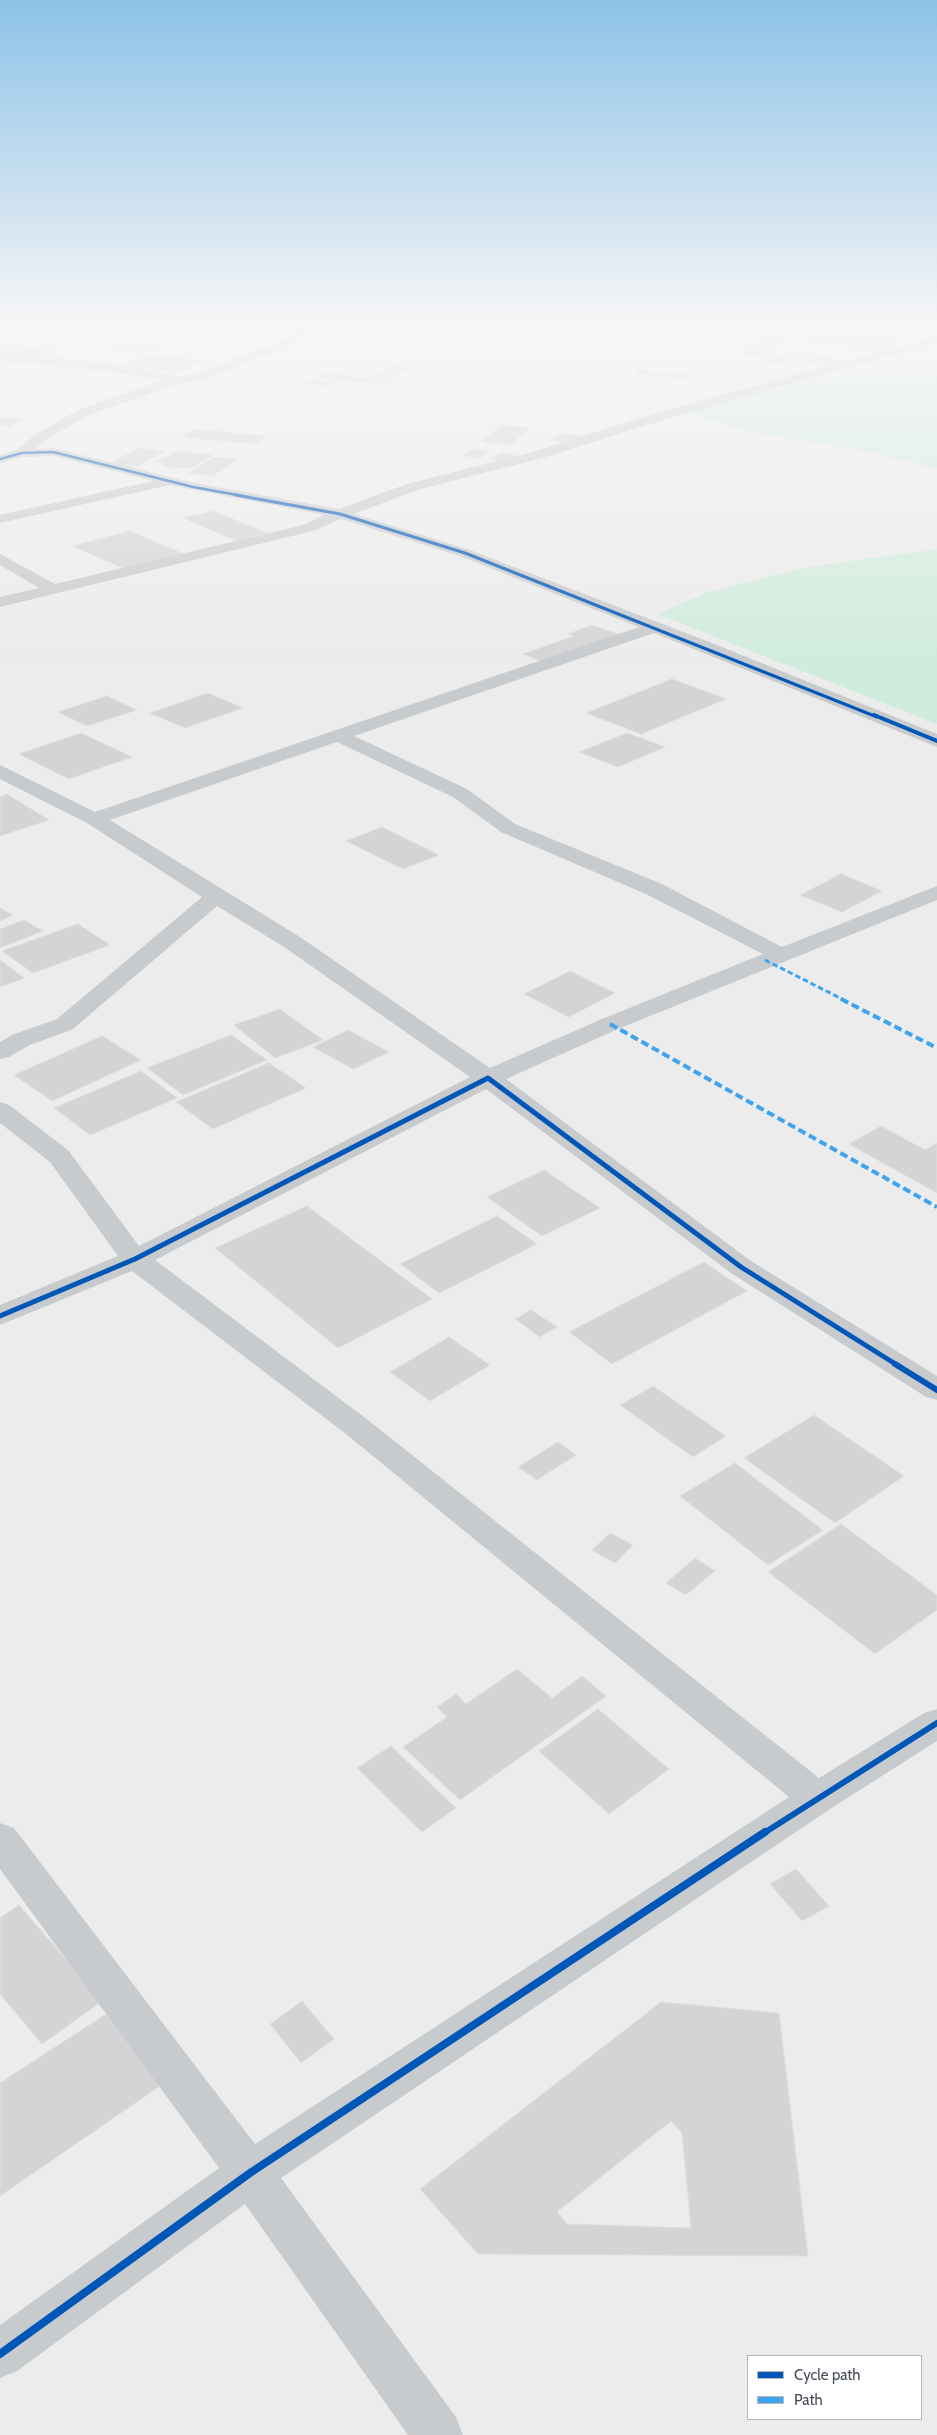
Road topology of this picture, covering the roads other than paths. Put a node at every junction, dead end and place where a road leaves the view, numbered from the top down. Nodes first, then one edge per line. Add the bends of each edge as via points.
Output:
1 (42, 438) edge
2 (594, 438) edge
3 (37, 441) junction
4 (53, 452) junction
5 (22, 453) junction
6 (0, 458) edge
7 (169, 481) junction
8 (340, 514) junction
9 (0, 519) edge
10 (0, 559) edge
11 (52, 588) junction
12 (0, 602) edge
13 (655, 627) junction
14 (337, 736) junction
15 (937, 741) edge
16 (0, 771) edge
17 (94, 819) junction
18 (937, 892) edge
19 (216, 896) junction
20 (780, 954) junction
21 (0, 1052) edge
22 (488, 1078) junction
23 (0, 1110) edge
24 (136, 1258) junction
25 (0, 1316) edge
26 (937, 1390) edge
27 (937, 1723) edge
28 (817, 1798) junction
29 (0, 1839) edge
30 (250, 2173) junction
31 (0, 2354) edge
32 (438, 2435) edge

1 - 3 street
2 - 8 street via 412,487
3 - 4 street
3 - 5 street
4 - 5 street
4 - 7 street
5 - 6 street
7 - 8 street
7 - 9 street
8 - 11 street via 308,528
8 - 13 street via 465,553
10 - 11 street
11 - 12 street
13 - 14 street
13 - 15 street
14 - 17 street
14 - 20 street via 460,793 508,828 654,889
16 - 17 street
17 - 19 street
18 - 20 street
19 - 21 street via 65,1024 21,1040
19 - 22 street via 292,942
20 - 22 street
22 - 24 street
22 - 26 street via 741,1267
23 - 24 street via 59,1156
24 - 25 street
24 - 28 street via 357,1428
27 - 28 street
28 - 30 street
29 - 30 street
30 - 31 street
30 - 32 street

